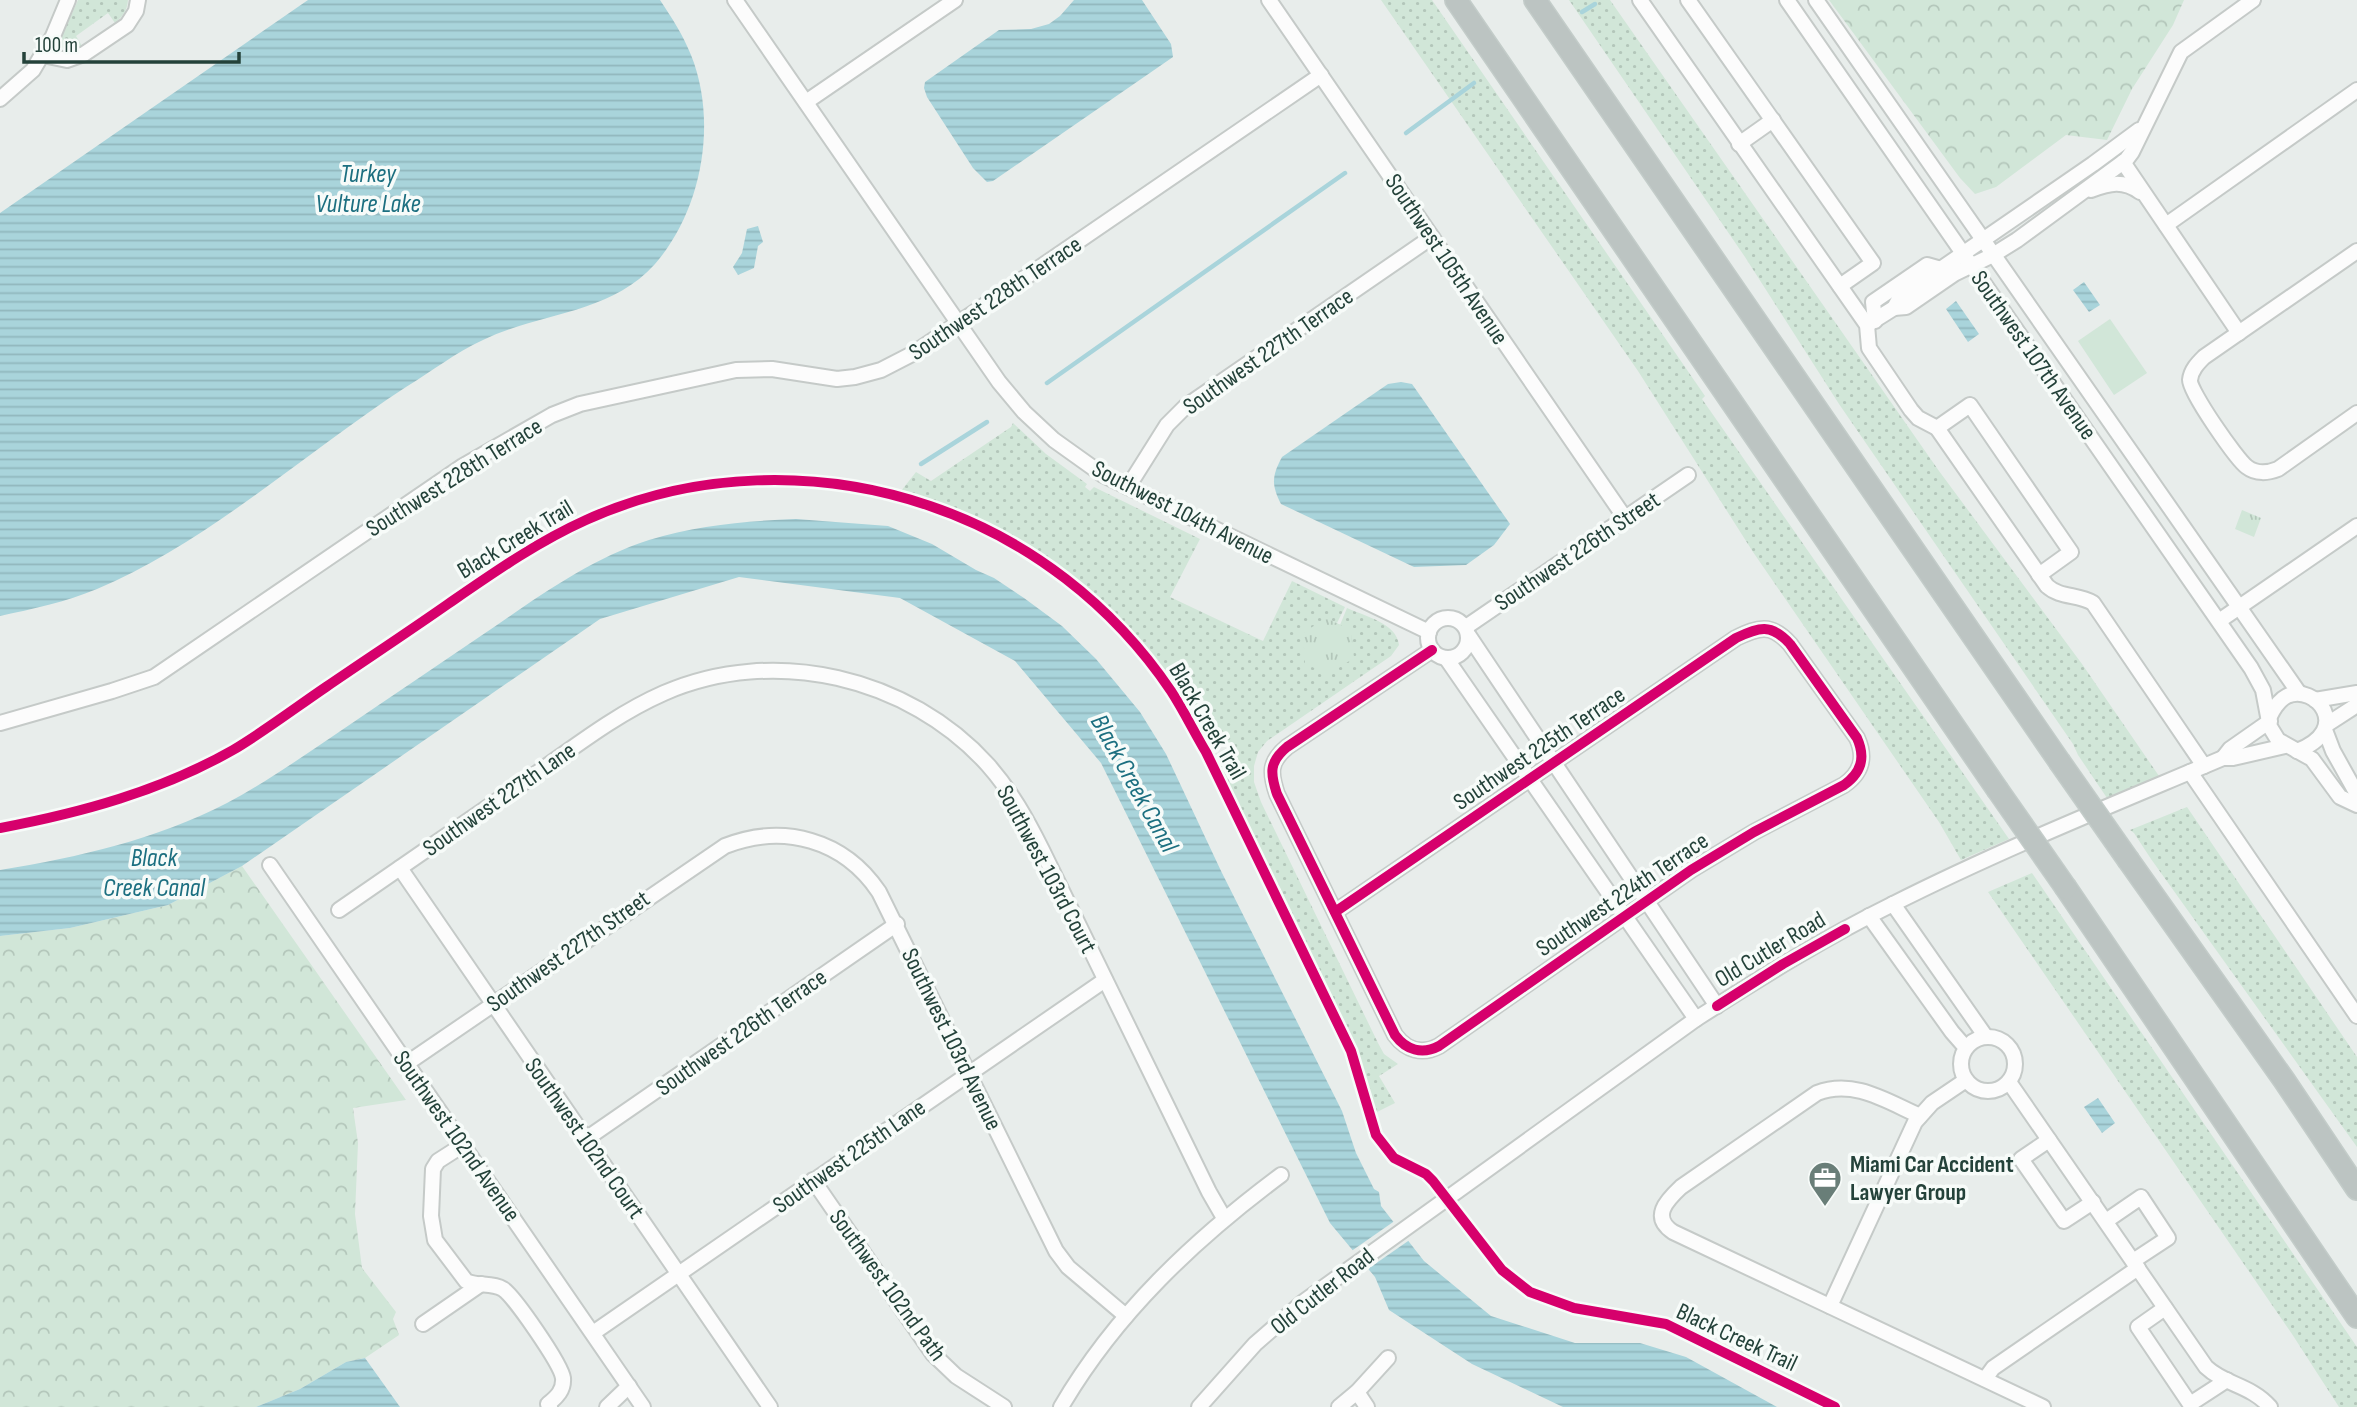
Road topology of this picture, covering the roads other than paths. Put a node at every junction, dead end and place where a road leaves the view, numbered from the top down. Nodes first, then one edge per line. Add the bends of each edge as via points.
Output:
1 (68, 0) edge
2 (138, 0) edge
3 (735, 0) edge
4 (1269, 0) edge
5 (1456, 0) edge
6 (1535, 0) edge
7 (1640, 0) edge
8 (1688, 0) edge
9 (1787, 0) edge
10 (1816, 0) edge
11 (2253, 0) edge
12 (948, 2) edge
13 (43, 55) junction
14 (1321, 75) junction
15 (2357, 90) edge
16 (0, 99) edge
17 (806, 102) junction
18 (1773, 120) junction
19 (2143, 127) junction
20 (1739, 144) junction
21 (2093, 164) junction
22 (2118, 165) junction
23 (2076, 195) junction
24 (2145, 196) junction
25 (2166, 225) junction
26 (1432, 237) junction
27 (1983, 240) junction
28 (2357, 251) edge
29 (1978, 258) junction
30 (1941, 269) junction
31 (1840, 286) junction
32 (1894, 308) junction
33 (959, 323) junction
34 (1871, 323) junction
35 (2239, 333) junction
36 (2357, 413) edge
37 (1937, 428) junction
38 (1688, 475) dead end
39 (1128, 487) junction
40 (1625, 518) junction
41 (2357, 526) edge
42 (2039, 575) junction
43 (2239, 608) junction
44 (2219, 621) junction
45 (1429, 632) junction
46 (1467, 632) junction
47 (1432, 650) junction
48 (1446, 658) junction
49 (2299, 693) junction
50 (2357, 693) edge
51 (662, 694) joint
52 (2315, 700) junction
53 (2357, 705) edge
54 (2270, 719) junction
55 (0, 723) edge
56 (2326, 727) junction
57 (2291, 748) junction
58 (2223, 758) junction
59 (1554, 764) junction
60 (2204, 766) junction
61 (1858, 771) joint
62 (2190, 772) junction
63 (1530, 780) junction
64 (2357, 794) edge
65 (2357, 805) edge
66 (732, 843) joint
67 (270, 865) dead end
68 (400, 868) junction
69 (1646, 900) junction
70 (1893, 904) junction
71 (339, 910) dead end
72 (1335, 912) junction
73 (1624, 916) junction
74 (1869, 916) junction
75 (897, 924) junction
76 (1935, 965) junction
77 (1913, 979) junction
78 (1105, 980) junction
79 (493, 1003) junction
80 (1717, 1006) junction
81 (2357, 1016) edge
82 (1696, 1019) junction
83 (1986, 1037) junction
84 (1966, 1048) junction
85 (407, 1064) junction
86 (969, 1073) junction
87 (1966, 1080) junction
88 (2284, 1080) junction
89 (2009, 1082) junction
90 (1920, 1116) junction
91 (586, 1139) junction
92 (2049, 1140) junction
93 (463, 1145) junction
94 (2357, 1172) edge
95 (1280, 1175) dead end
96 (813, 1180) junction
97 (2357, 1188) edge
98 (2093, 1202) junction
99 (1224, 1218) junction
100 (2106, 1221) junction
101 (2135, 1265) junction
102 (678, 1274) junction
103 (481, 1284) junction
104 (1830, 1307) junction
105 (2165, 1308) junction
106 (1126, 1316) junction
107 (2357, 1317) edge
108 (424, 1324) dead end
109 (593, 1333) junction
110 (1388, 1358) dead end
111 (1985, 1380) junction
112 (2227, 1380) junction
113 (629, 1386) junction
114 (1357, 1392) junction
115 (547, 1406) edge
116 (607, 1407) edge
117 (643, 1407) edge
118 (770, 1407) edge
119 (1003, 1407) edge
120 (1061, 1407) edge
121 (1199, 1407) edge
122 (1339, 1407) edge
123 (1367, 1407) edge
124 (2043, 1407) edge
125 (2270, 1407) edge

1 - 13 street
2 - 13 street via 127,25 84,54 67,60
3 - 17 street, Southwest 104th Avenue
4 - 14 street, Southwest 105th Avenue
5 - 107 highway, bridge
6 - 88 highway, bridge
7 - 20 street
8 - 18 street
9 - 29 street, Southwest 107th Avenue
10 - 27 street, Southwest 107th Avenue
11 - 19 street via 2181,52
12 - 17 street
13 - 16 street via 25,79
14 - 26 street, Southwest 105th Avenue
14 - 33 street, Southwest 228th Terrace
15 - 25 street
17 - 33 street, Southwest 104th Avenue
18 - 20 street
18 - 31 street via 1873,263
19 - 21 street
19 - 22 street via 2131,155
20 - 31 street
21 - 22 street
21 - 27 street
22 - 23 street
22 - 24 street
23 - 24 street via 2120,183
23 - 29 street
24 - 25 street
25 - 35 street
26 - 39 street, Southwest 227th Terrace via 1185,407 1167,425
26 - 40 street, Southwest 105th Avenue
27 - 29 street, Southwest 107th Avenue
27 - 29 street
28 - 35 street
29 - 30 street
29 - 32 street via 1906,307
29 - 43 street, Southwest 107th Avenue
29 - 44 street, Southwest 107th Avenue
30 - 32 street via 1900,297
30 - 34 street via 1927,265 1873,302
31 - 34 street
32 - 34 street
33 - 39 street, Southwest 104th Avenue via 1024,412 1076,458
33 - 55 street, Southwest 228th Terrace via 898,363 855,377 736,370 562,411 463,466 154,677
34 - 37 street via 1869,348 1911,410
35 - 36 street via 2204,357 2191,376 2193,393 2243,464 2255,471 2278,468
37 - 42 street
37 - 42 street via 1970,405 2071,552
38 - 40 street, Southwest 226th Street
39 - 45 street, Southwest 104th Avenue
40 - 46 street, Southwest 226th Street
41 - 43 street
42 - 60 street via 2053,592 2093,603
43 - 44 street
43 - 49 street, Southwest 107th Avenue
44 - 54 street, Southwest 107th Avenue via 2260,684
45 - 46 street via 1446,618 1459,621
45 - 47 street
46 - 48 street via 1463,652
46 - 59 street
47 - 48 street
47 - 72 street via 1275,758 1271,771 1277,794
48 - 63 street
49 - 52 street
49 - 54 street via 2283,698
50 - 52 street
51 - 68 street, Southwest 227th Lane via 603,727
51 - 78 street, Southwest 103rd Court via 729,675 802,672 871,687 933,718 975,751 1012,795
52 - 56 street via 2323,710
53 - 56 street
54 - 57 street via 2275,736
54 - 58 street, Old Cutler Road
56 - 57 street via 2318,740
56 - 64 street via 2333,751
57 - 58 street, Old Cutler Road
57 - 65 street via 2316,763 2340,797
58 - 60 street, Old Cutler Road
59 - 61 street, Southwest 225th Terrace via 1756,628 1782,635 1790,644 1857,738 1862,758
59 - 63 street, Southwest 225th Terrace
59 - 69 street
60 - 62 street, Old Cutler Road
61 - 69 street, Southwest 224th Terrace via 1844,785 1754,832
62 - 70 street, Old Cutler Road
62 - 81 street
63 - 72 street, Southwest 225th Terrace
63 - 73 street
66 - 75 street, Southwest 103rd Avenue via 759,835 788,835 834,849 869,878
66 - 79 street, Southwest 227th Street
67 - 85 street, Southwest 102nd Avenue
68 - 71 street, Southwest 227th Lane
68 - 79 street, Southwest 102nd Court
69 - 73 street, Southwest 224th Terrace
69 - 80 street
70 - 74 street, Old Cutler Road
70 - 76 street
72 - 73 street, Southwest 224th Terrace via 1395,1035 1411,1049 1425,1051 1439,1046
73 - 82 street
74 - 77 street
74 - 80 street, Old Cutler Road
75 - 86 street, Southwest 103rd Avenue
75 - 91 street, Southwest 226th Terrace
76 - 77 street
76 - 83 street
77 - 84 street
78 - 86 street, Southwest 225th Lane
78 - 99 street, Southwest 103rd Court
79 - 85 street, Southwest 227th Street
79 - 91 street, Southwest 102nd Court
80 - 82 street, Old Cutler Road
82 - 121 street, Old Cutler Road via 1302,1303 1255,1344
83 - 84 street
83 - 89 street via 2004,1041 2010,1048 2015,1065
84 - 87 street via 1961,1063
85 - 93 street, Southwest 102nd Avenue
86 - 96 street, Southwest 225th Lane
86 - 106 street, Southwest 103rd Avenue via 1059,1257
87 - 89 street via 1986,1091
87 - 90 street
88 - 94 highway
88 - 97 highway
89 - 92 street
90 - 104 street
90 - 104 street via 1855,1088 1820,1092 1681,1187 1663,1206 1662,1221 1673,1232
91 - 102 street, Southwest 102nd Court
92 - 98 street
92 - 98 street via 2021,1159 2064,1220
93 - 103 street via 433,1168 433,1235 462,1277
93 - 109 street, Southwest 102nd Avenue
95 - 99 street
96 - 102 street, Southwest 225th Lane
96 - 119 street, Southwest 102nd Path via 933,1354 956,1376
98 - 100 street
99 - 106 street via 1179,1258
100 - 101 street
100 - 101 street via 2141,1197 2168,1238
101 - 105 street
101 - 111 street via 1993,1368
102 - 109 street, Southwest 225th Lane
102 - 118 street, Southwest 102nd Court
103 - 108 street
103 - 115 street via 492,1284 509,1294 558,1363 563,1385
104 - 111 street
105 - 112 street via 2206,1367
105 - 112 street via 2138,1327 2190,1404
106 - 120 street
109 - 113 street, Southwest 102nd Avenue
110 - 114 street
111 - 124 street
112 - 125 street via 2255,1393
113 - 116 street
113 - 117 street, Southwest 102nd Avenue
114 - 122 street
114 - 123 street

